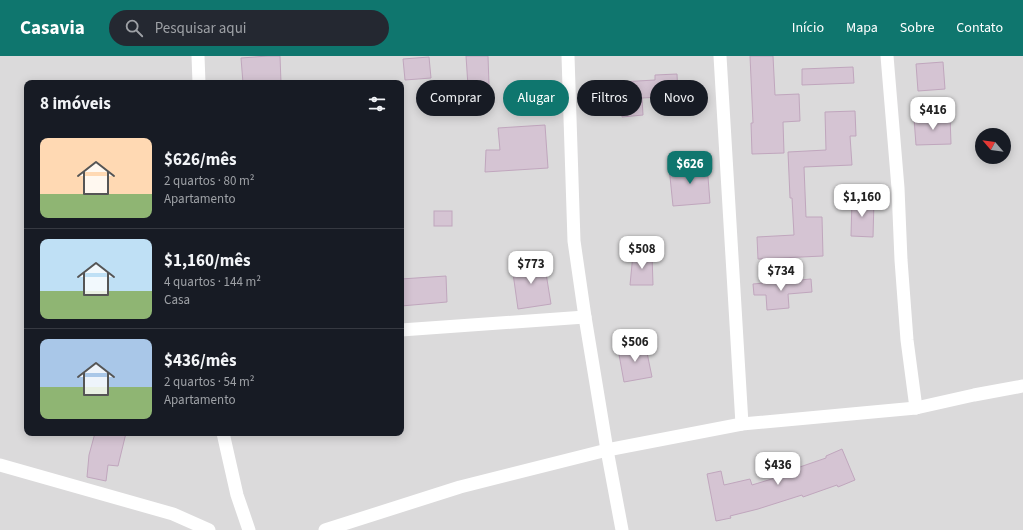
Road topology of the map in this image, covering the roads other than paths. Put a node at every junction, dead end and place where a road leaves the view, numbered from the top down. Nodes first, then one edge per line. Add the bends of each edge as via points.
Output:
1 (198, 56) edge
2 (568, 56) edge
3 (720, 56) edge
4 (887, 56) edge
5 (199, 80) edge
6 (585, 317) junction
7 (404, 330) edge
8 (1023, 386) edge
9 (916, 408) junction
10 (742, 424) junction
11 (224, 436) edge
12 (607, 450) junction
13 (0, 466) edge
14 (209, 530) edge
15 (249, 530) edge
16 (325, 530) edge
17 (622, 530) edge

1 - 5 street
2 - 6 street via 574,241
3 - 10 street
4 - 9 street via 907,340
6 - 7 street
6 - 12 street
8 - 9 street
9 - 10 street
10 - 12 street
11 - 15 street via 237,495
12 - 16 street via 460,487
12 - 17 street
13 - 14 street via 173,514

